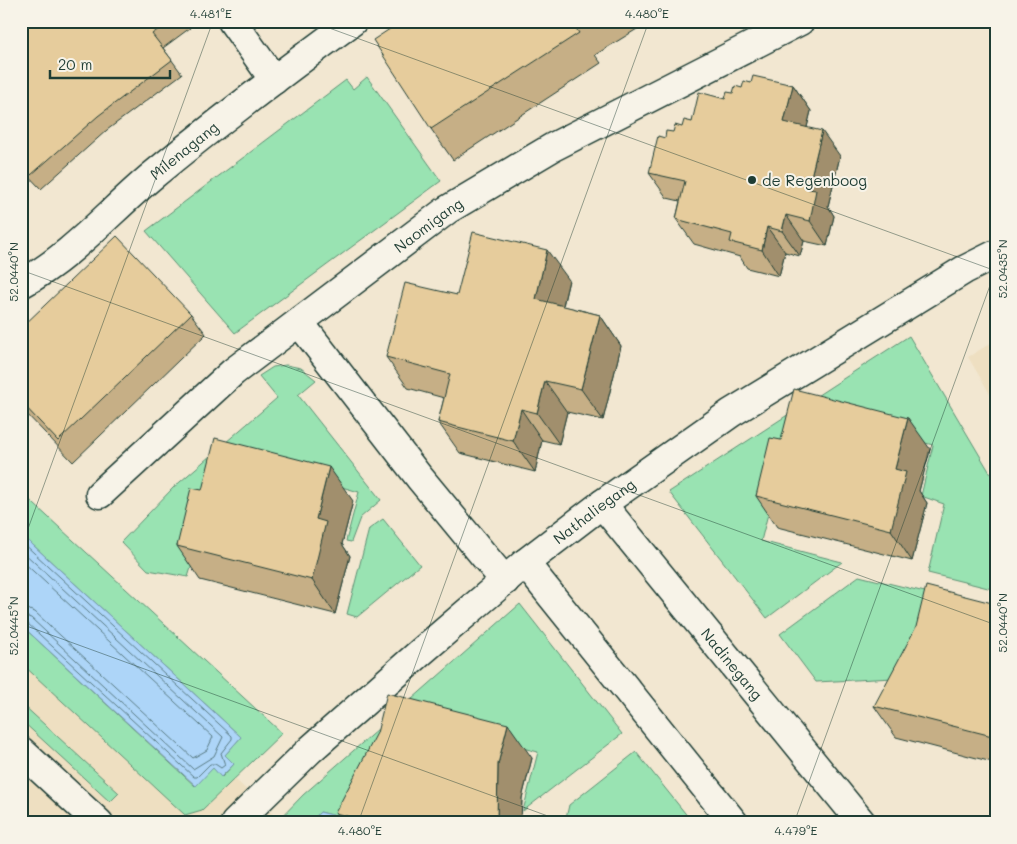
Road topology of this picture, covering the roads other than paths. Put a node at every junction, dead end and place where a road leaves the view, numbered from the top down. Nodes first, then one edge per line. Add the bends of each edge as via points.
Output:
1 (232, 21) edge
2 (353, 21) edge
3 (800, 21) edge
4 (274, 80) junction
5 (996, 254) edge
6 (21, 284) edge
7 (299, 322) junction
8 (100, 494) dead end
9 (602, 504) junction
10 (525, 563) junction
11 (505, 581) junction
12 (21, 751) edge
13 (99, 823) edge
14 (235, 823) edge
15 (734, 823) edge
16 (862, 823) edge

1 - 4 street
2 - 4 street, Milenagang
3 - 7 street, Naomigang via 553,146 447,210
4 - 6 street, Milenagang via 152,176 46,271
5 - 9 street, Nathaliegang via 964,270 731,413
7 - 8 street, Naomigang via 233,372
7 - 11 street via 419,477
9 - 10 street, Nathaliegang
9 - 16 street, Nadinegang
10 - 11 street, Nathaliegang
10 - 15 street
11 - 14 street, Nathaliegang via 311,749
12 - 13 street

